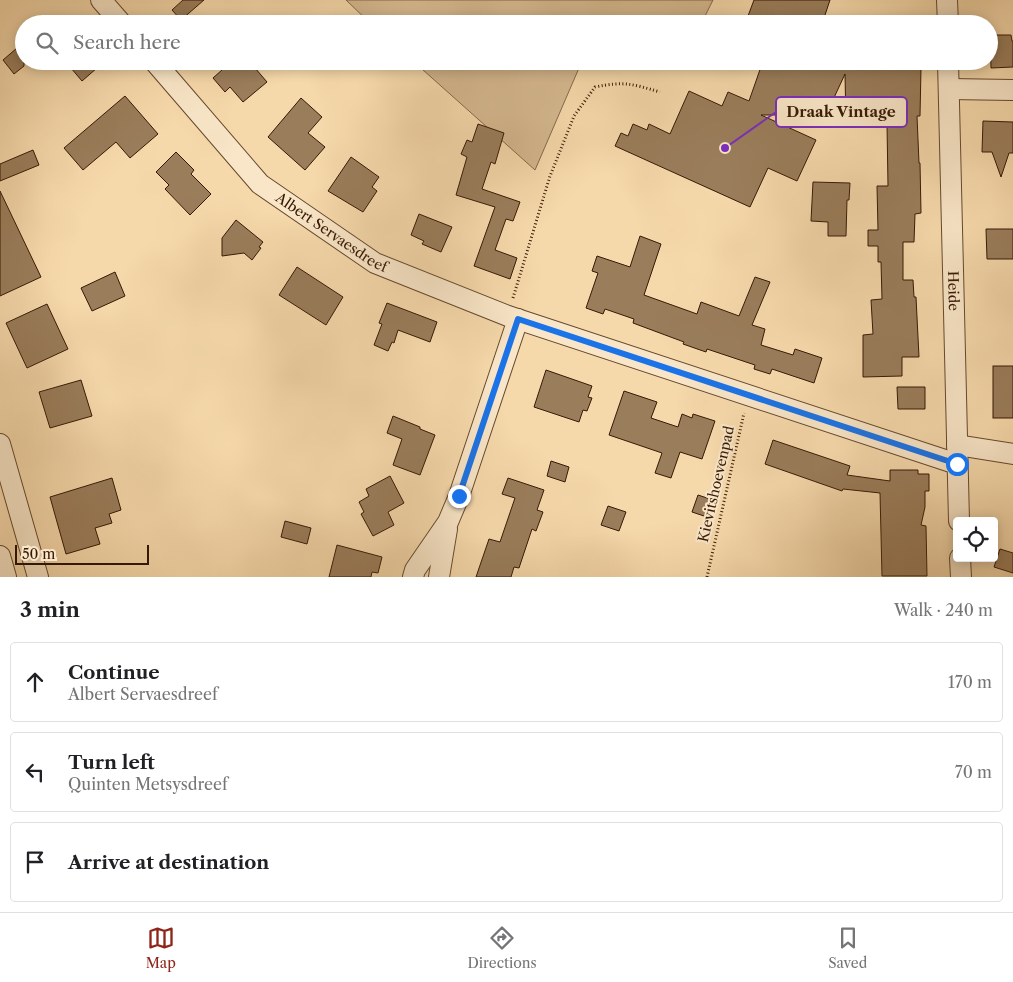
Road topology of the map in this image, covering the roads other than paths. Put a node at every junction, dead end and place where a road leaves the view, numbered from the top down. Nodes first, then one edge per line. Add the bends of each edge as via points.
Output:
1 (101, 0) edge
2 (947, 0) edge
3 (114, 15) edge
4 (948, 15) edge
5 (162, 70) edge
6 (948, 70) edge
7 (949, 89) junction
8 (1013, 90) edge
9 (513, 317) junction
10 (0, 444) edge
11 (1013, 454) edge
12 (957, 455) junction
13 (959, 517) edge
14 (448, 522) junction
15 (0, 556) edge
16 (960, 562) edge
17 (6, 577) edge
18 (38, 577) edge
19 (413, 577) edge
20 (439, 577) edge
21 (961, 577) edge

1 - 3 street
2 - 4 street
5 - 9 street, Albert Servaesdreef via 260,184 375,263
6 - 7 street, Heide
7 - 8 street
7 - 12 street, Heide
9 - 12 street, Albert Servaesdreef via 748,395
9 - 14 street via 459,496
10 - 18 street
11 - 12 street, Albert Servaesdreef
12 - 13 street, Heide
14 - 19 street
14 - 20 street
15 - 17 street
16 - 21 street

